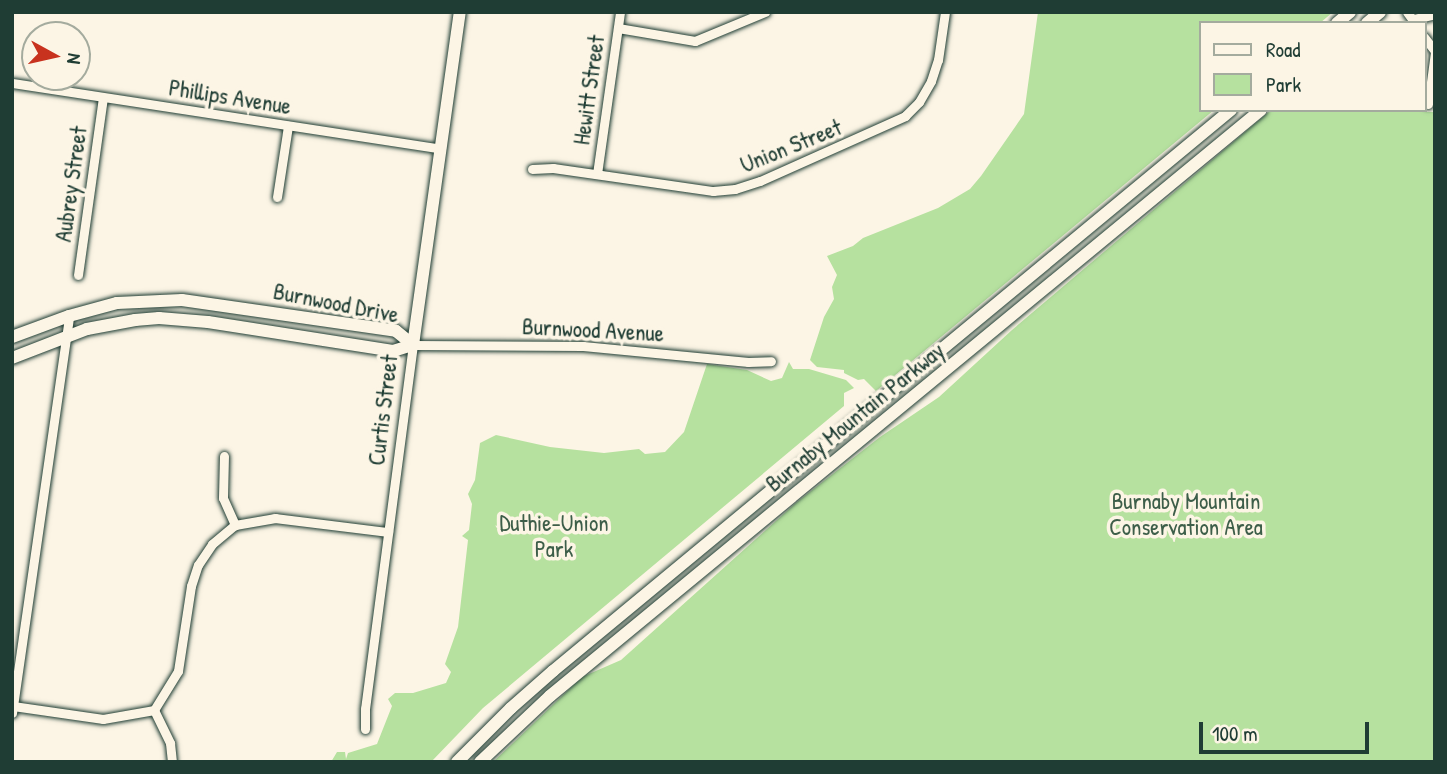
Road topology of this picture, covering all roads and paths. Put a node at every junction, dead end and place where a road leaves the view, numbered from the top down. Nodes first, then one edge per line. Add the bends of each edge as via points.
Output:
1 (460, 12) edge
2 (620, 12) edge
3 (765, 12) edge
4 (946, 12) edge
5 (1435, 14) edge
6 (1412, 18) edge
7 (618, 28) junction
8 (1435, 51) edge
9 (12, 83) edge
10 (1433, 89) edge
11 (103, 97) junction
12 (1428, 104) dead end
13 (1229, 112) edge
14 (1259, 112) edge
15 (288, 126) junction
16 (441, 149) junction
17 (532, 169) dead end
18 (597, 174) junction
19 (277, 198) dead end
20 (78, 275) dead end
21 (69, 316) junction
22 (12, 337) edge
23 (67, 338) junction
24 (413, 345) junction
25 (12, 358) edge
26 (771, 361) dead end
27 (225, 456) dead end
28 (235, 525) junction
29 (388, 533) junction
30 (13, 710) edge
31 (154, 710) junction
32 (365, 729) dead end
33 (172, 762) edge
34 (457, 762) edge
35 (480, 762) edge

1 - 16 main road, Curtis Street
2 - 7 street, Hewitt Street
3 - 7 street via 695,41
4 - 18 street, Union Street via 931,81 919,102 889,125 735,189 713,191
5 - 6 street
7 - 18 street, Hewitt Street
8 - 10 street
9 - 11 street, Phillips Avenue
10 - 12 street
11 - 15 street, Phillips Avenue
11 - 20 street, Aubrey Street
13 - 34 main road, Burnaby Mountain Parkway via 545,678
14 - 35 main road, Burnaby Mountain Parkway via 561,687
15 - 16 street, Phillips Avenue
15 - 19 street
16 - 24 main road, Curtis Street
17 - 18 street, Union Street
21 - 22 main road, Burnwood Drive
21 - 23 street
21 - 24 main road, Burnwood Drive via 117,303 201,301 396,331
23 - 24 main road, Burnwood Drive via 110,324 159,318 393,351
23 - 25 main road, Burnwood Drive
23 - 30 street
24 - 26 street, Burnwood Avenue via 570,346
24 - 29 street, Curtis Street
27 - 28 street via 223,498
28 - 29 street via 275,518
28 - 31 street via 212,544 198,565 178,671
29 - 32 street, Curtis Street
30 - 31 street via 103,719
31 - 33 street via 170,743

